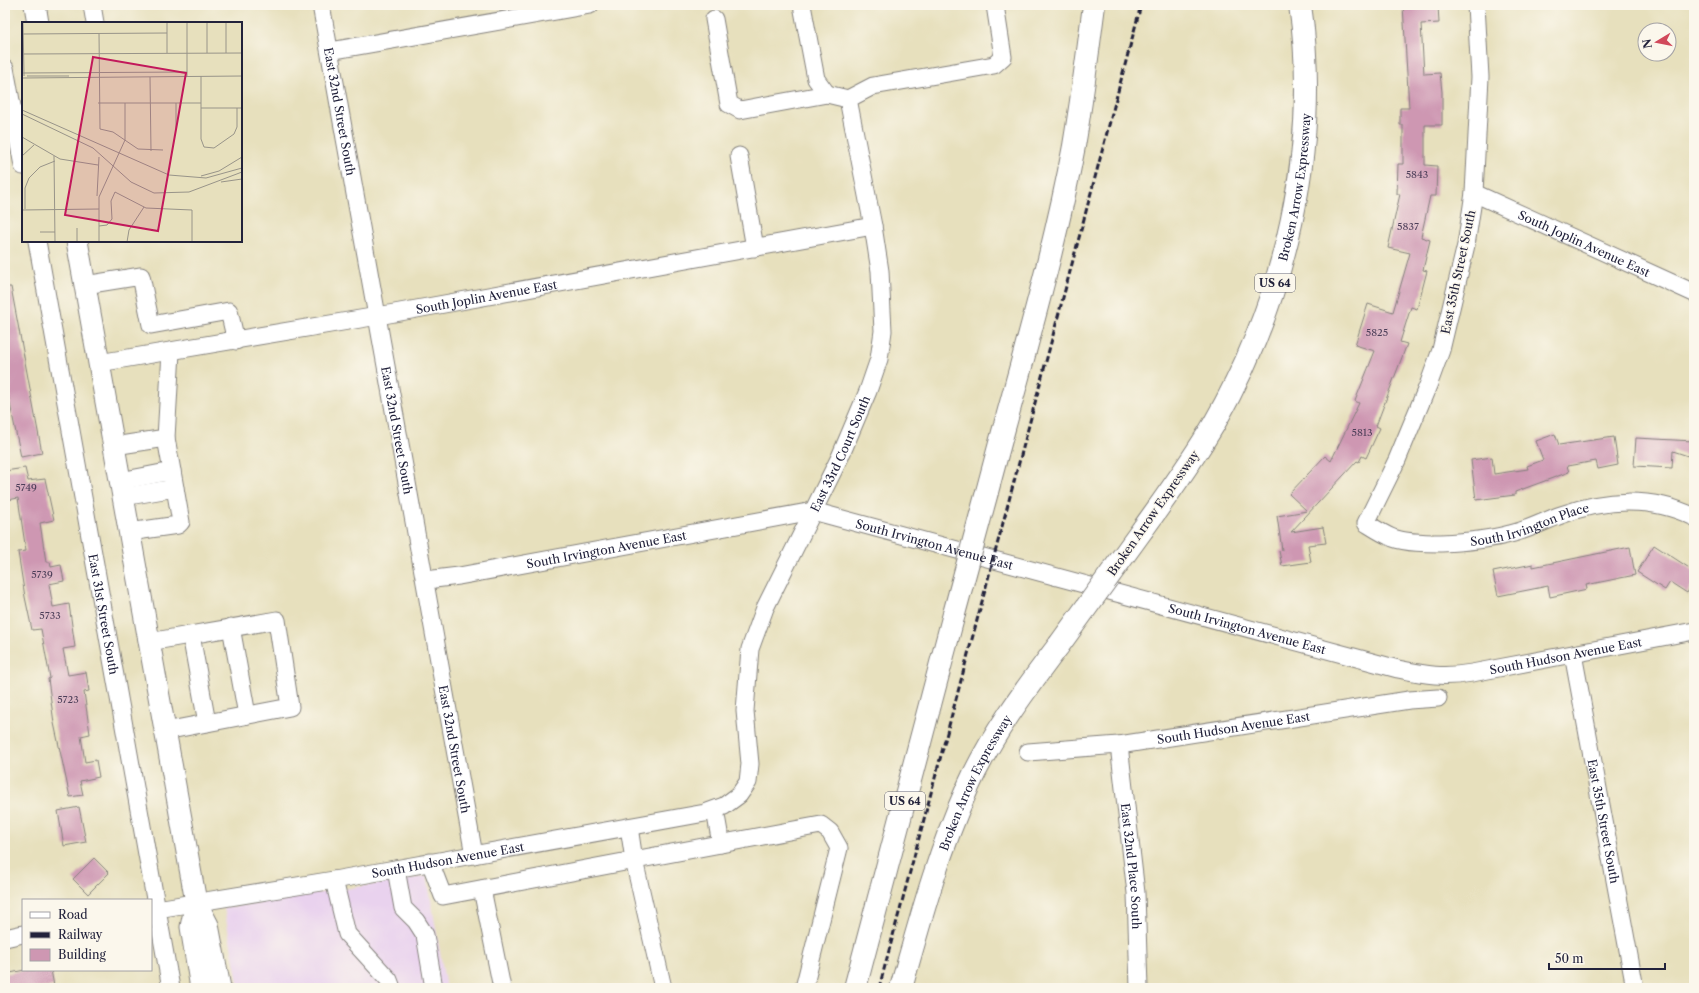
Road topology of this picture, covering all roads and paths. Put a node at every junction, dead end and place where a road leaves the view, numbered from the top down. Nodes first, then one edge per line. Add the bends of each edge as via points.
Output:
1 (35, 5) edge
2 (92, 5) edge
3 (321, 5) edge
4 (590, 5) edge
5 (802, 5) edge
6 (995, 5) edge
7 (1094, 5) edge
8 (1300, 5) edge
9 (1476, 5) edge
10 (714, 20) dead end
11 (38, 22) edge
12 (96, 22) edge
13 (330, 51) junction
14 (5, 68) edge
15 (827, 94) junction
16 (848, 99) junction
17 (738, 156) dead end
18 (22, 161) edge
19 (1474, 193) junction
20 (873, 226) junction
21 (37, 242) edge
22 (77, 242) edge
23 (755, 248) junction
24 (85, 285) junction
25 (1694, 293) edge
26 (378, 316) junction
27 (236, 341) junction
28 (171, 352) junction
29 (100, 363) junction
30 (166, 438) junction
31 (114, 446) junction
32 (172, 471) junction
33 (175, 488) junction
34 (122, 489) junction
35 (813, 511) junction
36 (1694, 517) edge
37 (1366, 523) joint
38 (130, 532) junction
39 (426, 580) junction
40 (231, 627) junction
41 (1694, 631) edge
42 (191, 635) junction
43 (149, 642) junction
44 (1573, 654) junction
45 (1436, 677) joint
46 (1438, 698) dead end
47 (247, 715) junction
48 (207, 723) junction
49 (165, 731) junction
50 (1119, 745) junction
51 (1028, 752) dead end
52 (739, 795) joint
53 (715, 810) junction
54 (629, 827) junction
55 (721, 844) junction
56 (474, 854) junction
57 (634, 860) junction
58 (430, 862) junction
59 (396, 869) junction
60 (334, 880) junction
61 (482, 889) junction
62 (196, 902) junction
63 (154, 909) edge
64 (22, 934) edge
65 (5, 938) edge
66 (171, 988) edge
67 (201, 988) edge
68 (220, 988) edge
69 (392, 988) edge
70 (434, 988) edge
71 (502, 988) edge
72 (663, 988) edge
73 (804, 988) edge
74 (855, 988) edge
75 (901, 988) edge
76 (1139, 988) edge
77 (1635, 988) edge

1 - 11 main road
2 - 12 street
3 - 13 street, East 32nd Street South
4 - 13 street
5 - 15 street via 816,79
6 - 16 street via 1003,57 994,65 873,86
7 - 74 highway, US 64, bridge via 1074,146 1054,234
8 - 75 highway, Broken Arrow Expressway / US 64, bridge via 1306,67 1303,149 1293,210 1272,292 1258,334 1215,422 1183,473 1024,691 985,755 968,788 928,893
9 - 19 street, East 35th Street South via 1480,77
10 - 15 street via 729,104 740,110
13 - 26 street, East 32nd Street South
14 - 18 street
15 - 16 street
16 - 20 street, East 33rd Court South
17 - 23 street
19 - 25 street, South Joplin Avenue East
19 - 37 street, East 35th Street South via 1466,245 1441,350 1413,424
20 - 23 street, South Joplin Avenue East
20 - 35 street, East 33rd Court South via 883,305 879,359 840,457
21 - 63 street, East 31st Street South
22 - 24 main road
23 - 26 street, South Joplin Avenue East
24 - 27 street via 141,276 151,325 229,311
24 - 29 main road
26 - 27 street, South Joplin Avenue East
26 - 39 street, East 32nd Street South
27 - 28 street, South Joplin Avenue East
28 - 29 street, South Joplin Avenue East
28 - 30 street
29 - 31 main road
30 - 31 street
30 - 32 street
31 - 34 main road
32 - 33 street
32 - 34 street
33 - 34 street
33 - 38 street via 181,522 178,525
34 - 38 main road
35 - 39 street, South Irvington Avenue East
35 - 45 street, South Irvington Avenue East via 1390,667
35 - 52 street, East 33rd Court South via 765,608 750,649 745,710 750,764 748,782
36 - 37 street, South Irvington Place via 1660,505 1612,502 1585,507 1511,534 1464,542 1393,538
38 - 43 main road
39 - 56 street, East 32nd Street South
40 - 42 street
40 - 47 street
40 - 47 street via 277,620 290,707
41 - 44 street, South Hudson Avenue East
42 - 43 street
42 - 48 street
43 - 49 main road
44 - 45 street, South Hudson Avenue East via 1450,677
44 - 77 street, East 35th Street South
46 - 50 street, South Hudson Avenue East via 1410,700
47 - 48 street
48 - 49 street
49 - 62 main road
50 - 51 street, South Hudson Avenue East
50 - 76 street, East 32nd Place South via 1136,893
52 - 53 street, South Hudson Avenue East
53 - 54 street, South Hudson Avenue East
53 - 55 street
54 - 56 street, South Hudson Avenue East
54 - 57 street
55 - 57 street
55 - 73 street via 822,825 840,848
56 - 58 street, South Hudson Avenue East
57 - 61 street
57 - 72 street
58 - 59 street, South Hudson Avenue East
58 - 61 street via 443,896
59 - 60 street, South Hudson Avenue East
59 - 70 street via 403,908 425,935
60 - 62 street, South Hudson Avenue East
60 - 69 street via 347,934 389,980
61 - 71 street
62 - 63 street, South Hudson Avenue East
62 - 67 main road via 190,927
62 - 68 main road via 208,925
63 - 66 street, East 31st Street South
64 - 65 street

